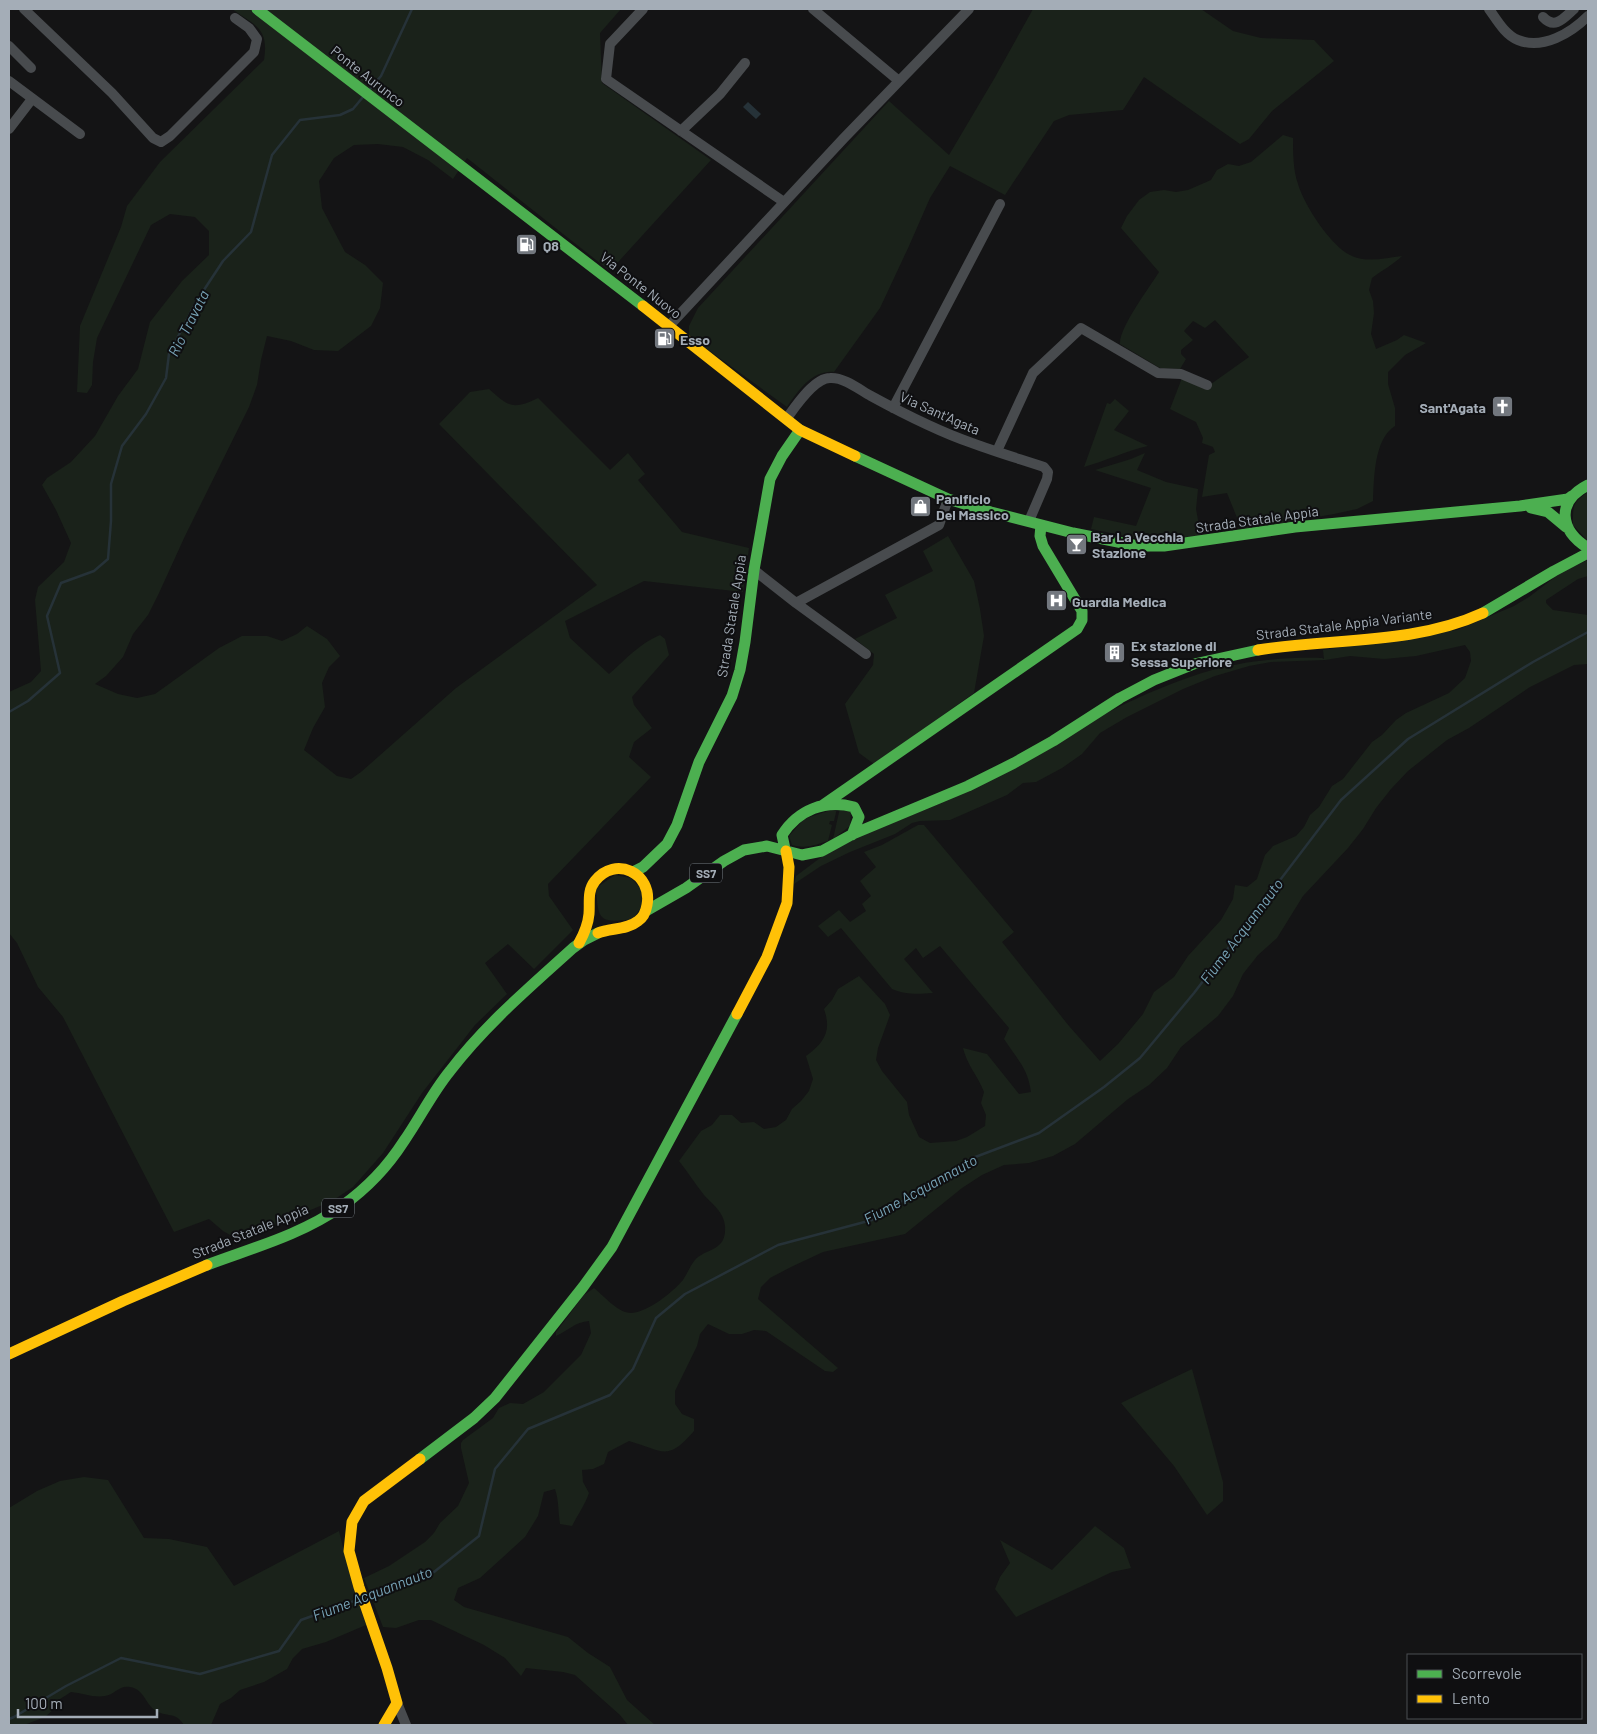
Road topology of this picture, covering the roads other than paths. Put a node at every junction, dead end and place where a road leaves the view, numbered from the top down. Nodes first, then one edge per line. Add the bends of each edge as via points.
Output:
1 (24, 9) edge
2 (257, 9) edge
3 (643, 9) edge
4 (813, 9) edge
5 (1489, 9) edge
6 (1574, 9) edge
7 (963, 11) edge
8 (1588, 16) edge
9 (1543, 17) dead end
10 (235, 18) dead end
11 (9, 46) edge
12 (745, 63) dead end
13 (31, 68) dead end
14 (9, 82) edge
15 (899, 82) junction
16 (32, 99) junction
17 (9, 129) edge
18 (681, 131) junction
19 (80, 134) dead end
20 (461, 166) joint
21 (784, 202) junction
22 (1000, 204) dead end
23 (669, 326) junction
24 (1207, 385) dead end
25 (893, 408) junction
26 (786, 418) junction
27 (800, 430) junction
28 (834, 446) junction
29 (997, 451) junction
30 (782, 456) junction
31 (1588, 485) edge
32 (1572, 496) junction
33 (948, 499) junction
34 (1520, 506) junction
35 (1030, 521) junction
36 (1041, 525) junction
37 (1568, 539) junction
38 (1588, 548) edge
39 (1588, 553) edge
40 (754, 570) junction
41 (1546, 575) junction
42 (796, 604) junction
43 (866, 654) dead end
44 (854, 784) junction
45 (823, 805) junction
46 (856, 810) junction
47 (902, 812) junction
48 (789, 824) junction
49 (852, 834) junction
50 (785, 850) junction
51 (741, 852) junction
52 (817, 853) junction
53 (656, 855) junction
54 (632, 872) junction
55 (789, 877) junction
56 (645, 885) junction
57 (671, 895) junction
58 (589, 906) junction
59 (646, 911) junction
60 (616, 928) junction
61 (579, 943) junction
62 (9, 1354) edge
63 (397, 1703) junction
64 (384, 1725) edge
65 (406, 1725) edge

1 - 10 street via 112,93 153,138 161,142 254,52 257,39
2 - 20 street, Ponte Aurunco
3 - 18 street via 610,44 606,79
4 - 15 street
5 - 8 street via 1502,28 1518,40 1536,43 1557,38 1576,28
6 - 9 street via 1559,22 1551,24
7 - 15 street
11 - 13 street
12 - 18 street via 720,94
14 - 16 street
15 - 21 street
16 - 17 street
16 - 19 street
18 - 21 street
20 - 23 street, Via Ponte Nuovo
21 - 23 street
22 - 25 street
23 - 26 street, Via Ponte Nuovo
24 - 29 street via 1181,374 1158,373 1081,328 1033,373
25 - 26 street, Via Sant'Agata via 831,377 822,379 811,389
25 - 29 street, Via Sant'Agata via 954,436
26 - 27 street, Via Ponte Nuovo
27 - 28 street, Strada Statale Appia
27 - 30 street, Strada Statale Appia
28 - 30 street, Strada Statale Appia via 812,443 798,446
28 - 33 street, Strada Statale Appia
29 - 35 street, Via Sant'Agata via 1044,467 1048,472
30 - 40 street, Strada Statale Appia via 770,479
31 - 32 street, Strada Statale Appia
32 - 34 street, Strada Statale Appia
32 - 37 street via 1565,511
33 - 35 street, Strada Statale Appia
33 - 42 street via 939,525
34 - 36 street, Strada Statale Appia via 1295,527 1164,546 1138,546
34 - 37 street, Strada Statale Appia via 1548,512
35 - 36 street, Strada Statale Appia
36 - 44 street via 1043,546 1082,612 1077,629
37 - 38 street, Strada Statale Appia
37 - 41 street, Strada Statale Appia Variante / SS7
39 - 41 street, Strada Statale Appia Variante / SS7
40 - 42 street
40 - 53 street, Strada Statale Appia via 745,642 732,696 699,762 677,825 667,844
41 - 47 street, Strada Statale Appia Variante / SS7 via 1492,609 1453,625 1401,634 1268,648 1227,655 1169,673 988,777
42 - 43 street
44 - 45 street
44 - 46 street via 851,801
45 - 46 street, Strada Statale Appia Variante / SS7 via 848,803
45 - 48 street, Strada Statale Appia Variante / SS7
46 - 47 street, Strada Statale Appia Variante / SS7 via 873,815
46 - 49 street via 859,822
47 - 49 street, Strada Statale Appia Variante / SS7
48 - 50 street via 781,840
48 - 51 street, Strada Statale Appia Variante / SS7
49 - 52 street, Strada Statale Appia Variante / SS7
50 - 51 street, Strada Statale Appia Variante / SS7 via 769,846
50 - 52 street, Strada Statale Appia Variante / SS7 via 801,856
50 - 55 street
51 - 57 street, Strada Statale Appia Variante / SS7
52 - 55 street
53 - 54 street, Strada Statale Appia
53 - 56 street, Strada Statale Appia
54 - 56 street
54 - 58 street, Strada Statale Appia / SS7 via 623,869 604,872 591,887
55 - 63 street via 787,903 767,957 612,1248 494,1398 474,1418 364,1501 352,1522 349,1551
56 - 57 street via 655,893
56 - 59 street, Strada Statale Appia via 649,896
57 - 59 street, Strada Statale Appia Variante / SS7
58 - 60 street via 600,922
58 - 61 street, Strada Statale Appia / SS7 via 587,929
59 - 60 street, Strada Statale Appia / SS7 via 637,923
60 - 61 street, Strada Statale Appia / SS7 via 596,933
61 - 62 street, Strada Statale Appia / SS7 via 472,1043 446,1075 397,1151 362,1191 333,1212 296,1231 190,1272
63 - 64 street
63 - 65 street

